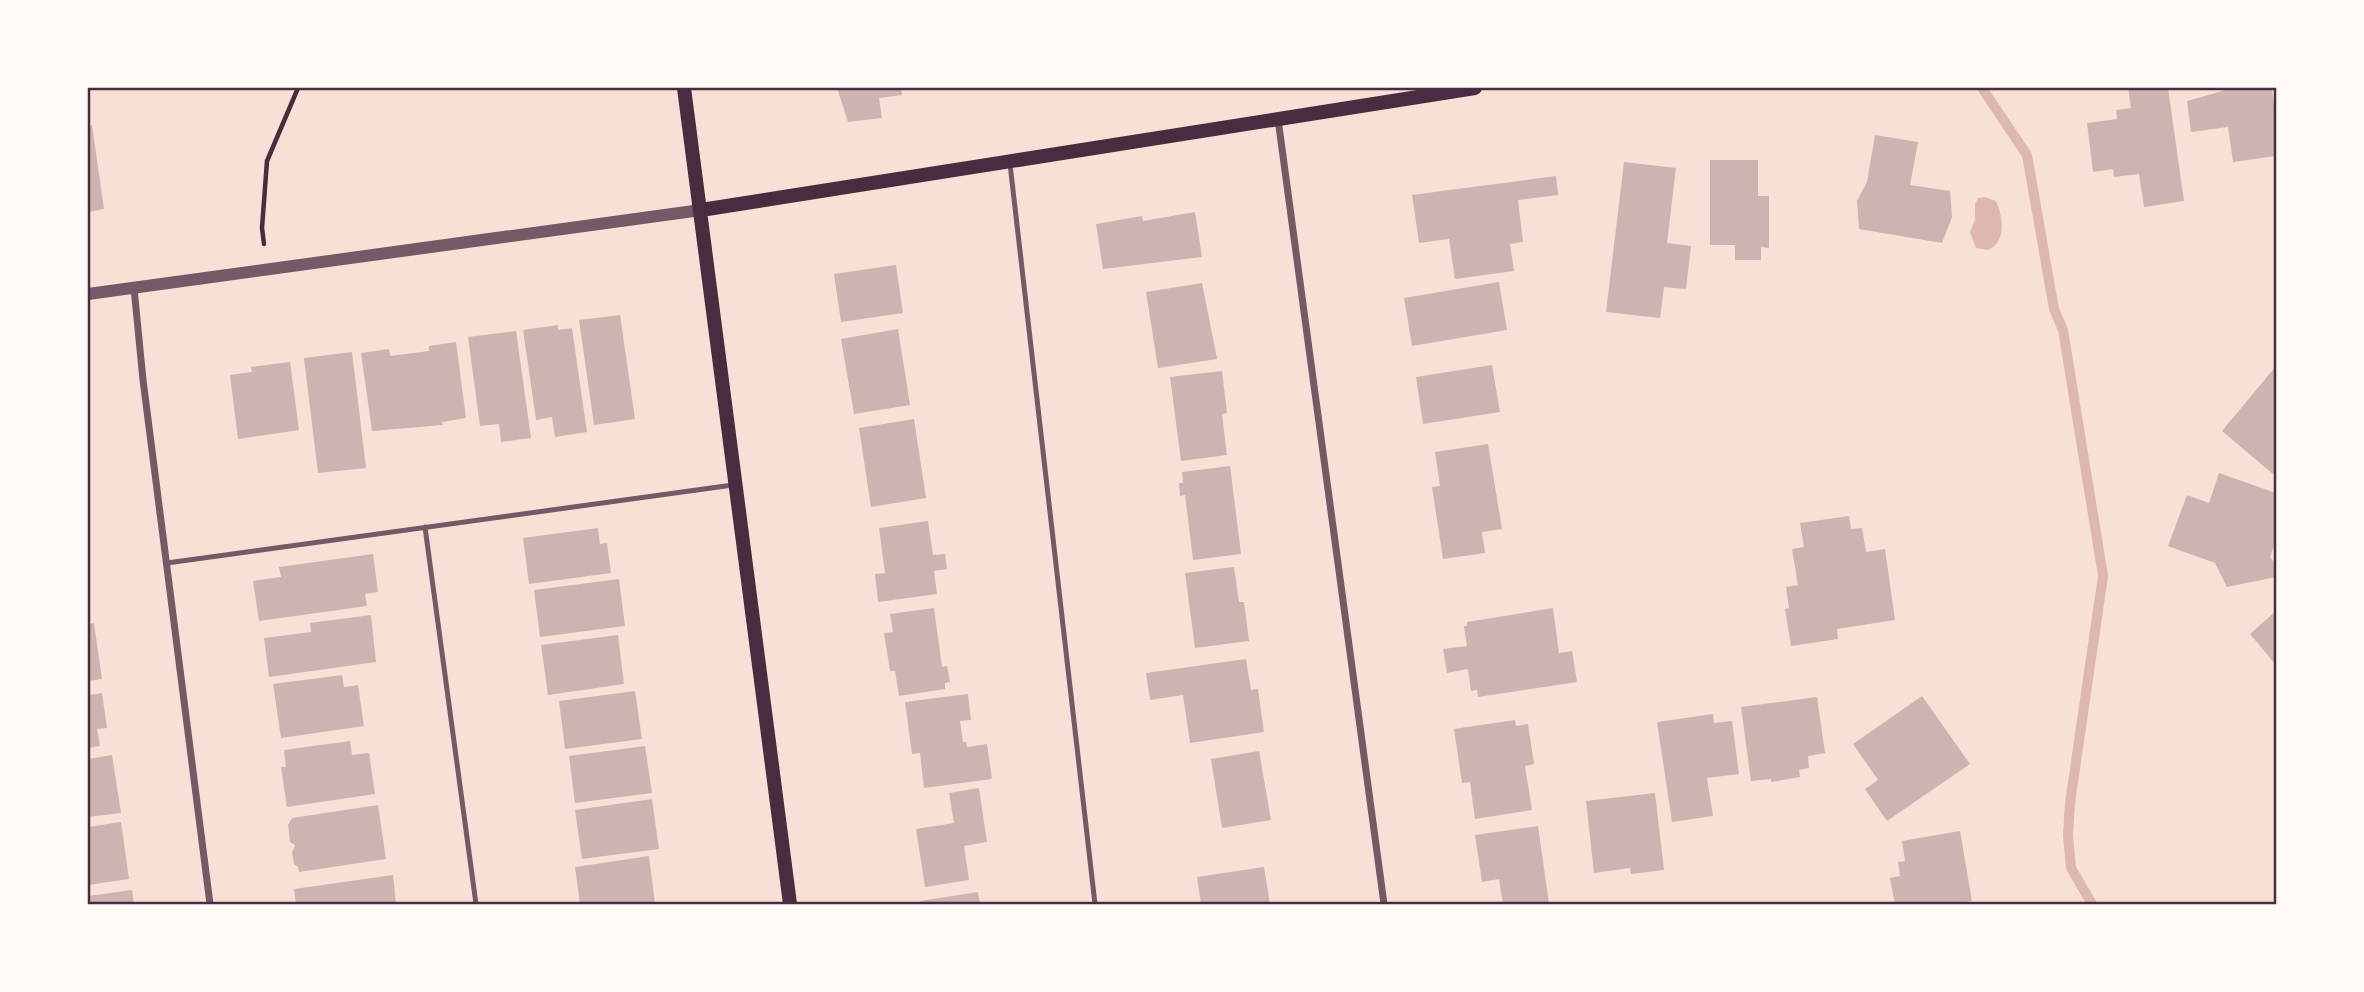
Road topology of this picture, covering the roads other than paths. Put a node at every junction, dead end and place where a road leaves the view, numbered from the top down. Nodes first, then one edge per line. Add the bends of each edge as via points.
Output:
1 (684, 88) edge
2 (1475, 88) edge
3 (1278, 119) junction
4 (1010, 161) junction
5 (701, 210) junction
6 (134, 288) junction
7 (88, 294) edge
8 (736, 485) junction
9 (425, 527) junction
10 (167, 563) junction
11 (210, 905) edge
12 (476, 905) edge
13 (790, 905) edge
14 (1095, 905) edge
15 (1384, 905) edge

1 - 5 main road
2 - 3 main road
3 - 4 main road
3 - 15 street
4 - 5 main road
4 - 14 lane
5 - 6 street
5 - 8 main road
6 - 7 street
6 - 10 street
8 - 9 lane
8 - 13 main road
9 - 10 lane
9 - 12 lane
10 - 11 street

